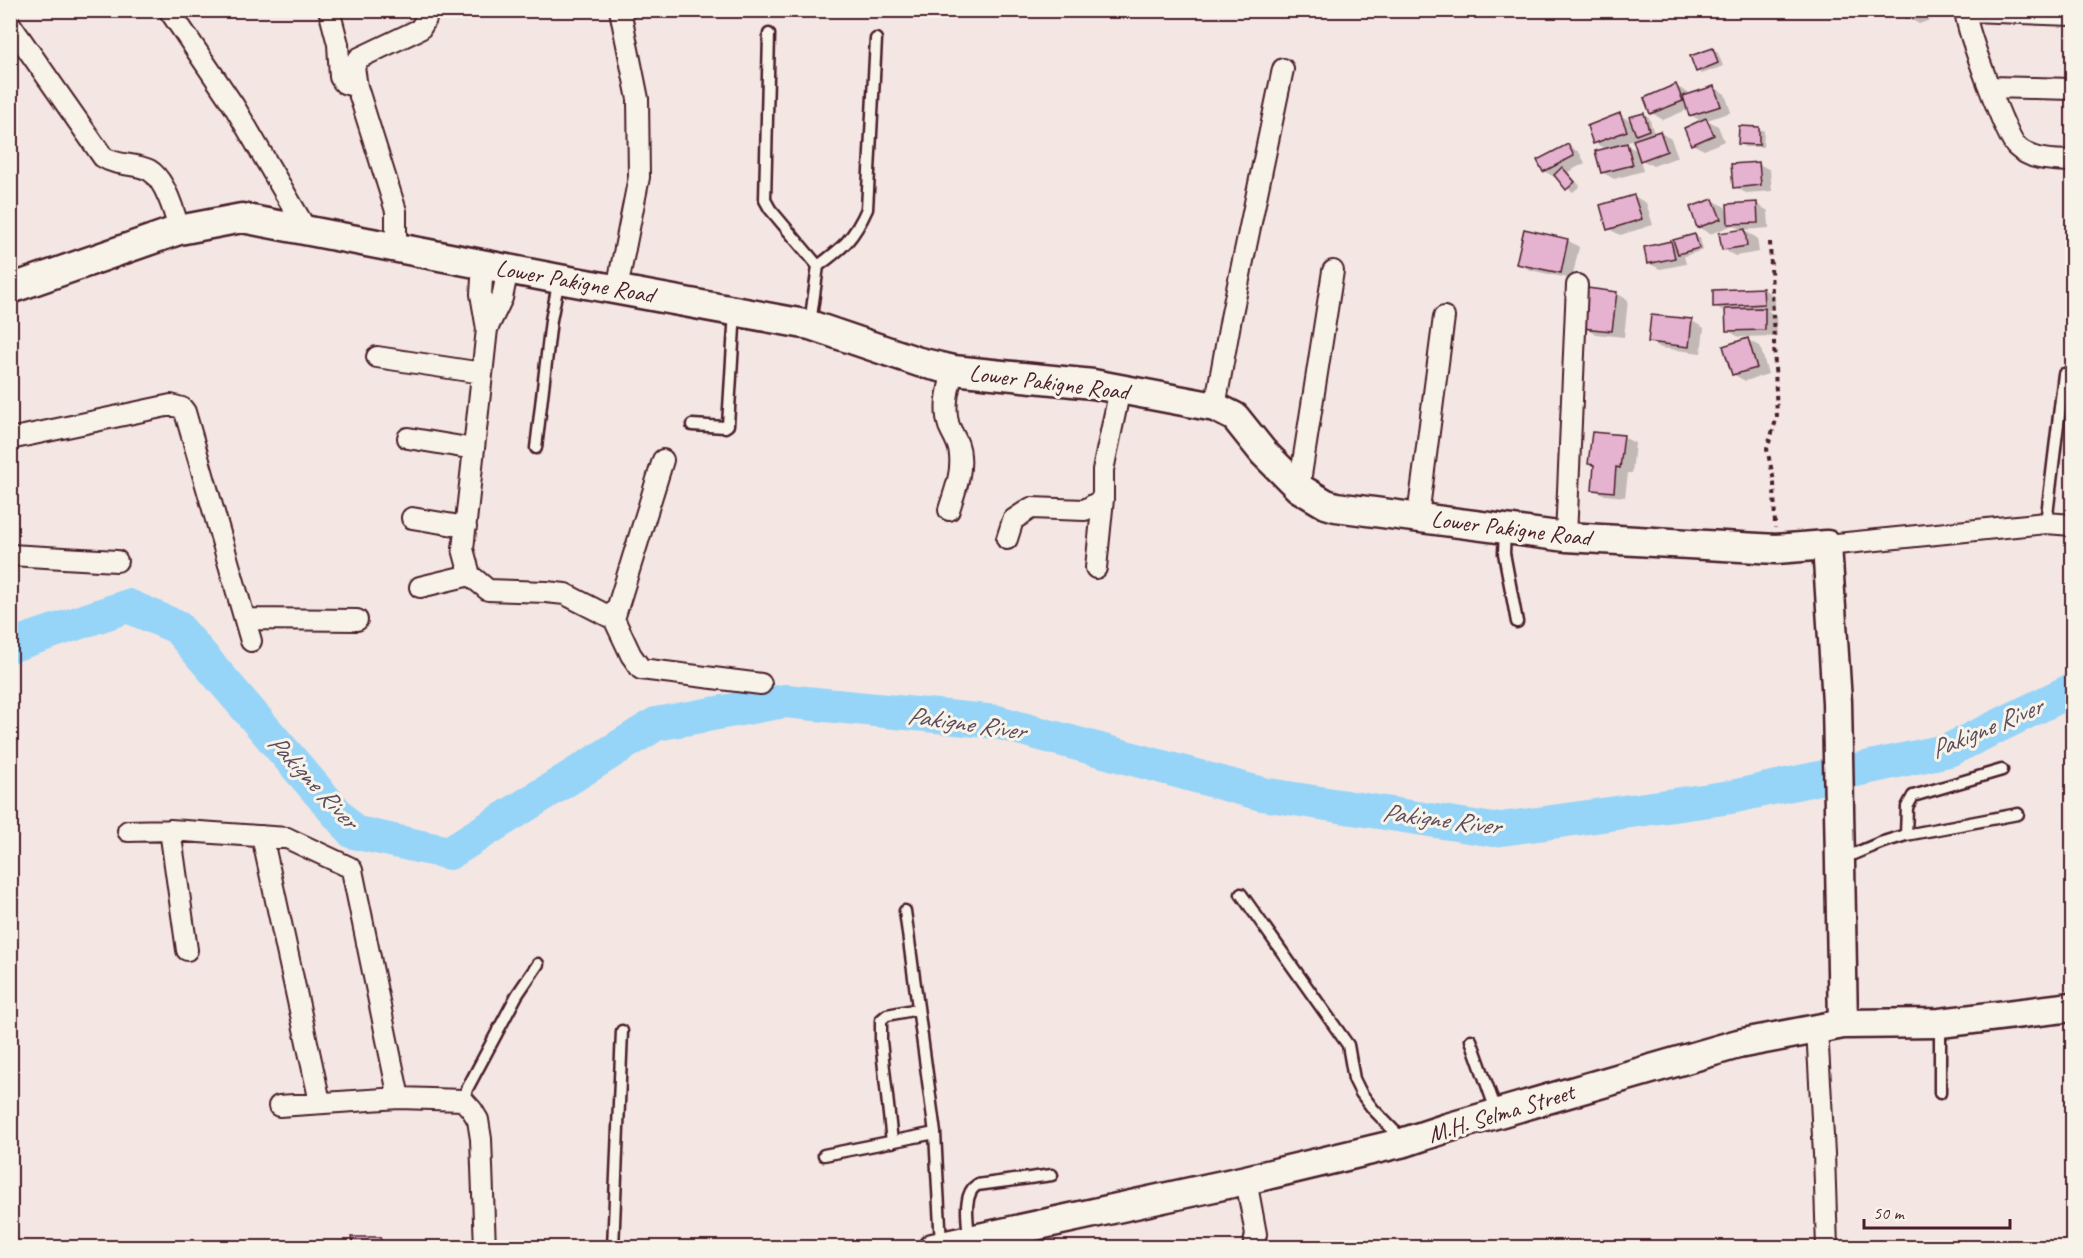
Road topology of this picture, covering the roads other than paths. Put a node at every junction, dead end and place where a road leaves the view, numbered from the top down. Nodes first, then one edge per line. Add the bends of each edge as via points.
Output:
1 (169, 10) edge
2 (329, 10) edge
3 (427, 10) edge
4 (620, 10) edge
5 (1971, 11) edge
6 (2073, 15) edge
7 (10, 24) edge
8 (769, 34) dead end
9 (876, 39) dead end
10 (1283, 69) dead end
11 (357, 87) junction
12 (1990, 87) junction
13 (2073, 89) edge
14 (2073, 161) edge
15 (179, 230) junction
16 (307, 231) junction
17 (396, 248) junction
18 (818, 266) junction
19 (496, 267) junction
20 (1333, 271) dead end
21 (559, 279) junction
22 (1577, 285) dead end
23 (10, 289) edge
24 (617, 289) junction
25 (735, 311) junction
26 (1444, 317) dead end
27 (810, 325) junction
28 (378, 357) dead end
29 (953, 370) junction
30 (482, 373) junction
31 (2064, 374) dead end
32 (1120, 389) junction
33 (1215, 408) junction
34 (692, 425) dead end
35 (408, 438) dead end
36 (10, 439) edge
37 (536, 448) dead end
38 (474, 449) junction
39 (663, 460) dead end
40 (1299, 488) junction
41 (1104, 499) junction
42 (949, 510) dead end
43 (1418, 516) junction
44 (412, 518) dead end
45 (2046, 523) junction
46 (2073, 525) edge
47 (466, 527) junction
48 (1504, 529) junction
49 (1566, 537) junction
50 (1007, 539) dead end
51 (1827, 545) junction
52 (10, 555) edge
53 (117, 561) dead end
54 (1096, 568) dead end
55 (470, 575) junction
56 (420, 587) dead end
57 (245, 619) junction
58 (614, 619) junction
59 (357, 620) dead end
60 (1517, 622) dead end
61 (251, 641) dead end
62 (761, 684) dead end
63 (2002, 770) dead end
64 (2018, 814) dead end
65 (170, 830) junction
66 (128, 831) dead end
67 (1906, 835) junction
68 (262, 836) junction
69 (1839, 860) junction
70 (1240, 894) dead end
71 (905, 911) dead end
72 (187, 950) dead end
73 (538, 964) dead end
74 (2073, 1007) edge
75 (918, 1009) junction
76 (1940, 1023) junction
77 (1830, 1026) junction
78 (622, 1031) dead end
79 (1471, 1040) dead end
80 (1940, 1093) dead end
81 (399, 1098) junction
82 (463, 1100) junction
83 (320, 1102) junction
84 (279, 1106) dead end
85 (1497, 1113) junction
86 (935, 1133) junction
87 (892, 1142) junction
88 (1405, 1142) junction
89 (824, 1155) dead end
90 (1052, 1175) dead end
91 (1246, 1180) junction
92 (969, 1239) junction
93 (937, 1246) edge
94 (485, 1248) edge
95 (613, 1248) edge
96 (1253, 1248) edge
97 (1827, 1248) edge

1 - 16 street via 234,106
2 - 11 street via 338,44 340,77 344,83
3 - 11 street via 420,29 359,58 353,73
4 - 24 street via 638,99 639,177
5 - 6 street
5 - 12 street via 1966,19
7 - 15 street via 103,157 149,170 156,176 173,204
8 - 18 lane via 765,200
9 - 18 lane via 867,209 842,249
10 - 33 street
11 - 17 street via 396,212
12 - 13 street
12 - 14 street via 2010,139 2017,147 2034,158
15 - 16 street, Lower Pakigne Road via 242,218
15 - 23 street, Lower Pakigne Road
16 - 17 street, Lower Pakigne Road
17 - 19 street, Lower Pakigne Road
18 - 27 lane
19 - 21 street, Lower Pakigne Road
19 - 30 street via 481,294 486,328
20 - 40 street
21 - 24 street, Lower Pakigne Road
21 - 37 lane
22 - 49 street
24 - 25 street, Lower Pakigne Road
25 - 27 street, Lower Pakigne Road
25 - 34 lane via 728,425
26 - 43 street
27 - 29 street, Lower Pakigne Road
28 - 30 street
29 - 32 street, Lower Pakigne Road
29 - 42 street via 947,397 948,424 961,454
30 - 38 street
31 - 45 lane
32 - 33 street, Lower Pakigne Road
32 - 41 street via 1103,470
33 - 40 street, Lower Pakigne Road via 1235,417
35 - 38 street
36 - 57 street via 171,405 182,408
38 - 47 street
39 - 58 street
40 - 43 street, Lower Pakigne Road via 1331,506
41 - 50 street via 1085,510 1031,508 1013,520
41 - 54 street
43 - 48 street, Lower Pakigne Road
44 - 47 street
45 - 46 street, Lower Pakigne Road
45 - 51 street, Lower Pakigne Road
47 - 55 street via 463,549
48 - 49 street, Lower Pakigne Road
48 - 60 lane via 1504,553
49 - 51 street, Lower Pakigne Road via 1776,549
51 - 69 street via 1837,702
52 - 53 street
55 - 56 street
55 - 58 street via 488,590 565,594
57 - 59 street
57 - 61 street
58 - 62 street via 641,669
63 - 67 lane via 1912,796 1907,807
64 - 67 lane
65 - 66 street
65 - 68 street
65 - 72 street
67 - 69 lane
68 - 81 street via 286,838 352,870
68 - 83 street
69 - 77 street
70 - 88 lane via 1348,1045 1354,1079 1361,1093
71 - 75 lane
73 - 82 lane
74 - 76 street, M.H. Selma Street
75 - 86 lane
75 - 87 lane via 887,1015 881,1020
76 - 77 street, M.H. Selma Street
76 - 80 lane
77 - 85 street, M.H. Selma Street via 1738,1044
77 - 97 street via 1824,1154
78 - 95 lane
79 - 85 lane
81 - 82 street
81 - 83 street
82 - 94 street via 478,1120 481,1139
83 - 84 street
85 - 88 street, M.H. Selma Street
86 - 87 lane
86 - 93 lane
87 - 89 lane
88 - 91 street, M.H. Selma Street
90 - 92 lane via 971,1189
91 - 92 street, M.H. Selma Street
91 - 96 street via 1256,1234
92 - 93 street, M.H. Selma Street

